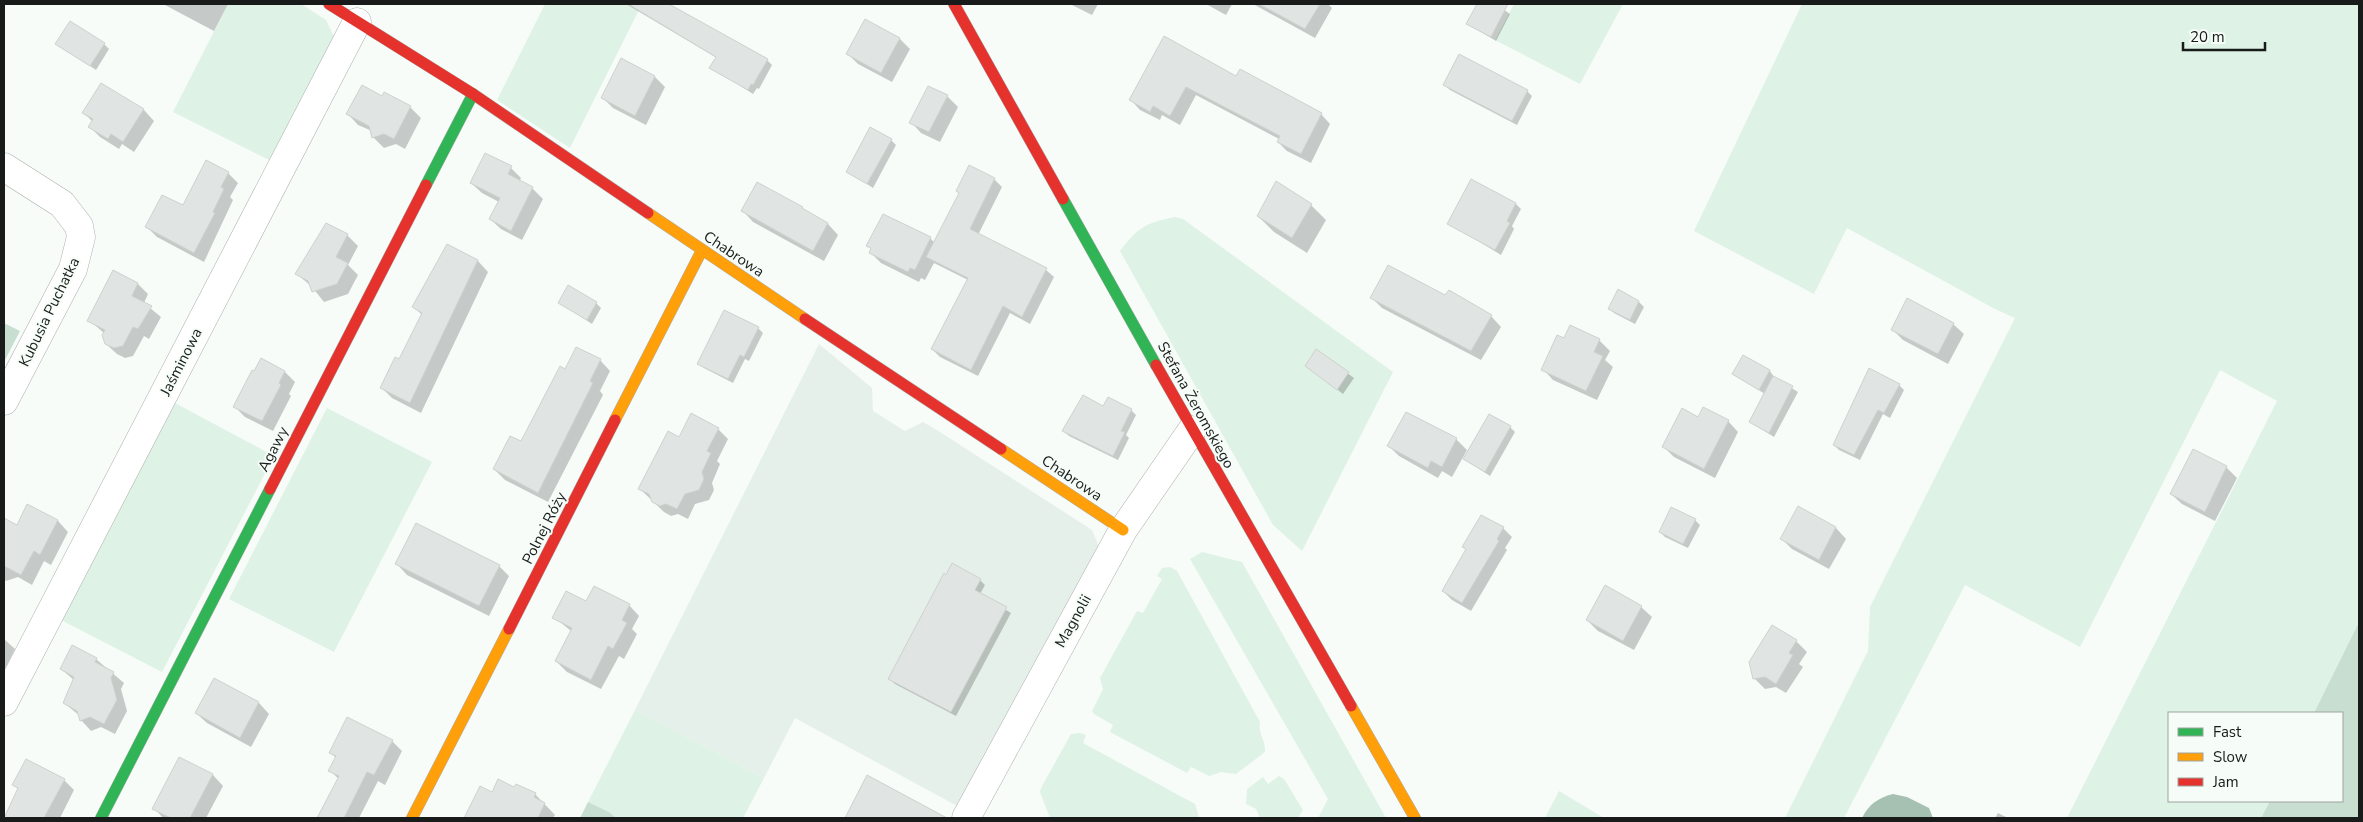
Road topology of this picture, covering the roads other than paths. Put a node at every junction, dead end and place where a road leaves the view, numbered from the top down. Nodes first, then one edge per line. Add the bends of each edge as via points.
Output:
1 (329, 4) edge
2 (954, 4) edge
3 (357, 22) junction
4 (473, 94) junction
5 (4, 167) edge
6 (702, 250) junction
7 (4, 401) edge
8 (1192, 430) junction
9 (1123, 530) junction
10 (4, 702) edge
11 (101, 818) edge
12 (412, 818) edge
13 (966, 818) edge
14 (1415, 818) edge

1 - 3 street, Chabrowa
2 - 8 street, Stefana Żeromskiego
3 - 4 street, Chabrowa
3 - 10 street, Jaśminowa
4 - 6 street, Chabrowa
4 - 11 street, Agawy
5 - 7 street, Kubusia Puchatka via 62,204 79,226 81,237 73,269
6 - 9 street, Chabrowa
6 - 12 street, Polnej Róży
8 - 9 street, Magnolii
8 - 14 street, Stefana Żeromskiego
9 - 13 street, Magnolii

